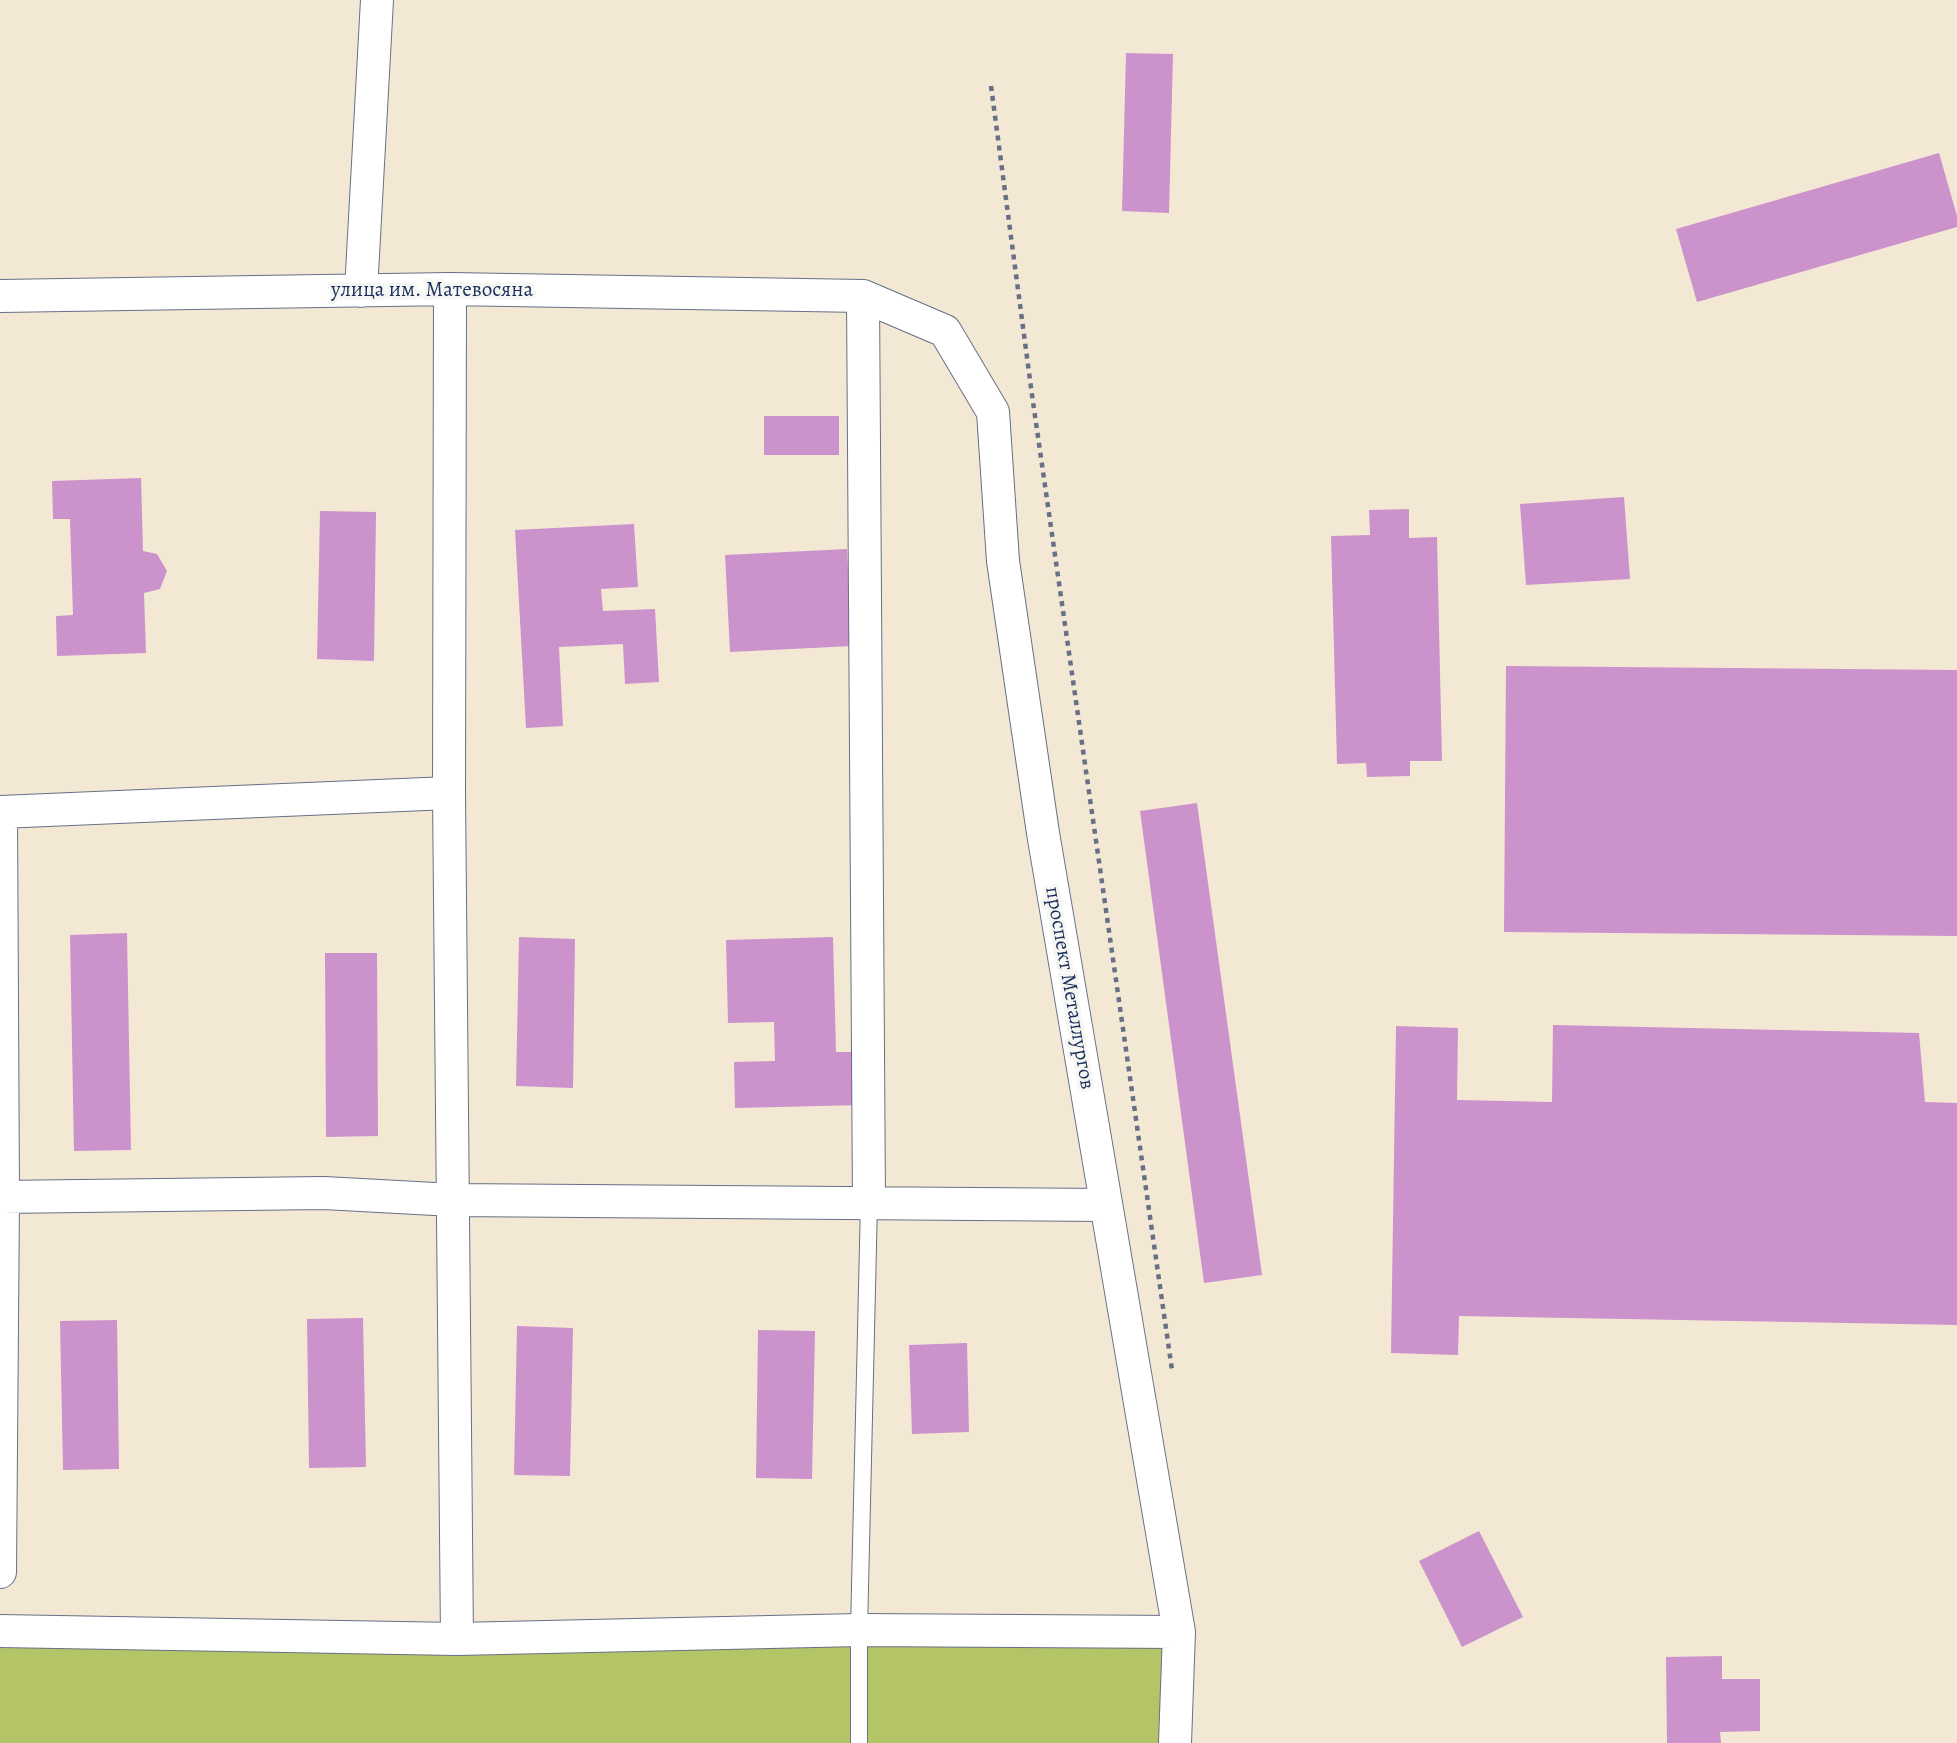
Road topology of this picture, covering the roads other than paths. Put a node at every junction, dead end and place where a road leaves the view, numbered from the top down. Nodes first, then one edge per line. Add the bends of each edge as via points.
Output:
1 (377, 0) edge
2 (450, 289) junction
3 (361, 291) junction
4 (0, 296) edge
5 (863, 296) junction
6 (449, 793) junction
7 (1, 812) edge
8 (2, 1197) edge
9 (453, 1200) junction
10 (869, 1203) junction
11 (1106, 1205) junction
12 (0, 1572) edge
13 (0, 1630) edge
14 (859, 1630) junction
15 (1179, 1632) junction
16 (457, 1639) junction
17 (859, 1743) edge
18 (1175, 1743) edge

1 - 3 street
2 - 3 street, улица им. Матевосяна
2 - 5 street, улица им. Матевосяна
2 - 6 street
3 - 4 street, улица им. Матевосяна
5 - 10 street
5 - 11 street, проспект Металлургов via 945,331 993,412 1005,575
6 - 7 street
6 - 9 street
7 - 8 street
8 - 9 street via 324,1194
8 - 12 street
9 - 10 street
9 - 16 street
10 - 11 street
10 - 14 lane
11 - 15 street, проспект Металлургов
13 - 16 street
14 - 15 street
14 - 16 street
14 - 17 lane
15 - 18 street, проспект Металлургов

